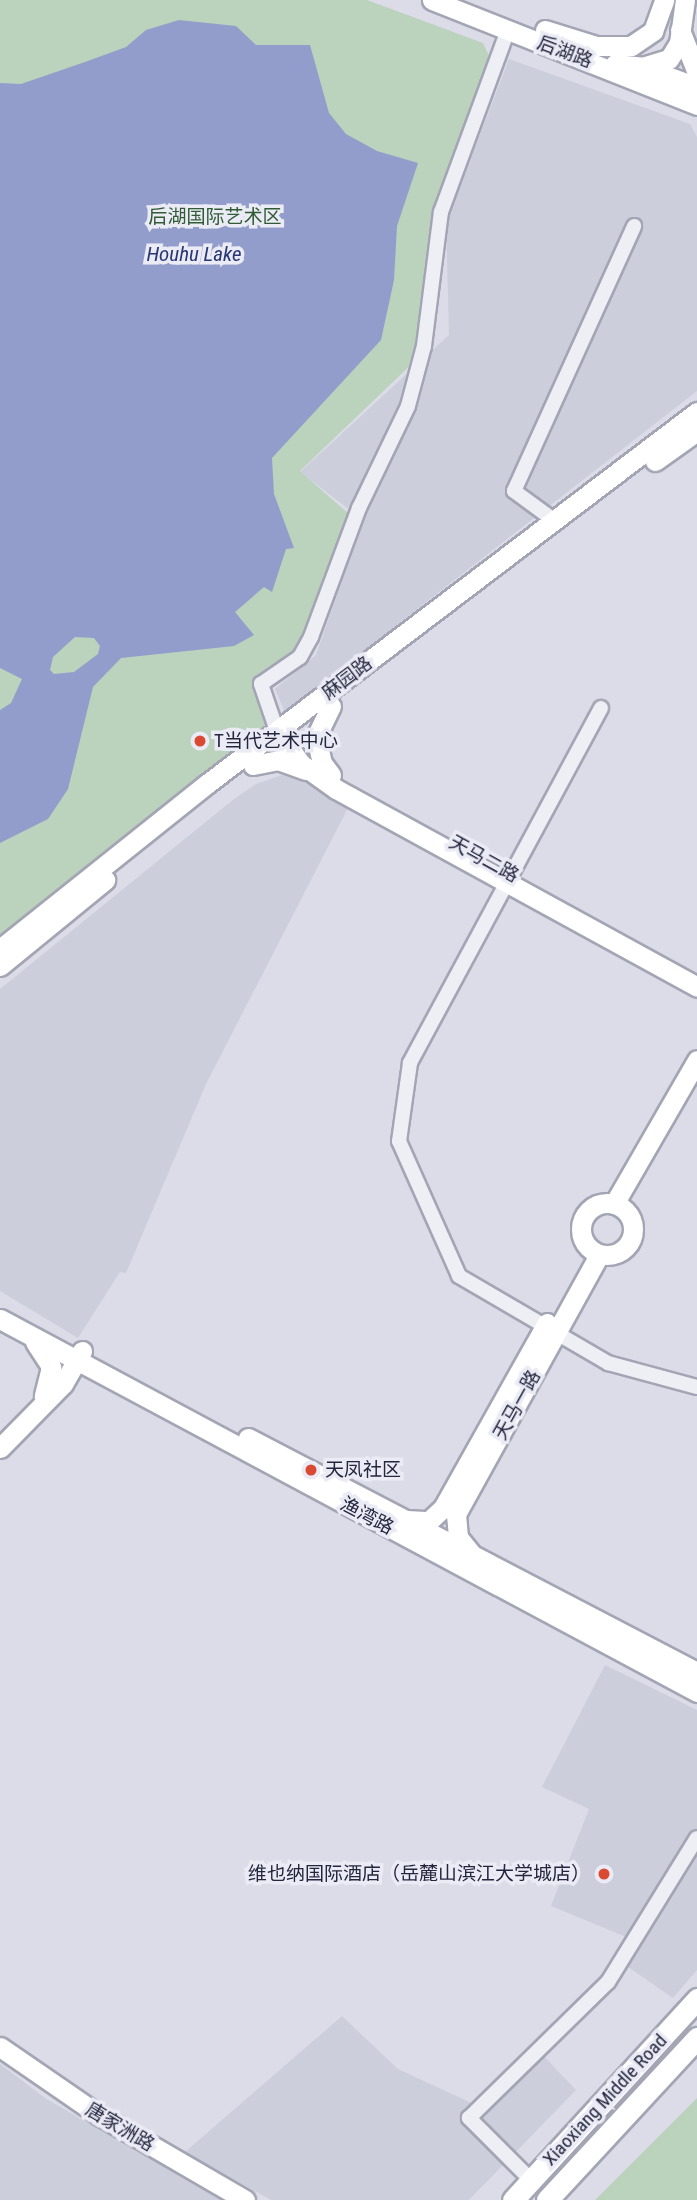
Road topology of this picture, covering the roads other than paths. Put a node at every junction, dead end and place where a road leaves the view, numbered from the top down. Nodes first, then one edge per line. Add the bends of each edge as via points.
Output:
1 (432, 0) edge
2 (466, 0) edge
3 (666, 0) edge
4 (687, 0) edge
5 (689, 27) edge
6 (508, 30) junction
7 (582, 51) junction
8 (642, 66) junction
9 (697, 73) edge
10 (697, 87) edge
11 (697, 105) edge
12 (634, 226) dead end
13 (697, 412) edge
14 (697, 431) edge
15 (555, 521) junction
16 (331, 706) junction
17 (601, 708) dead end
18 (285, 733) junction
19 (253, 765) junction
20 (324, 776) junction
21 (508, 878) junction
22 (0, 948) edge
23 (0, 966) edge
24 (697, 976) edge
25 (697, 987) edge
26 (697, 1060) edge
27 (697, 1078) edge
28 (619, 1207) junction
29 (594, 1252) junction
30 (0, 1304) edge
31 (0, 1319) edge
32 (551, 1330) junction
33 (24, 1332) junction
34 (75, 1352) junction
35 (119, 1383) junction
36 (697, 1387) edge
37 (48, 1397) junction
38 (0, 1441) edge
39 (0, 1448) edge
40 (404, 1520) junction
41 (473, 1555) junction
42 (697, 1671) edge
43 (697, 1692) edge
44 (697, 1838) edge
45 (697, 1999) edge
46 (697, 2038) edge
47 (0, 2048) edge
48 (0, 2055) edge
49 (531, 2180) junction
50 (231, 2200) edge
51 (245, 2200) edge
52 (513, 2200) edge
53 (547, 2200) edge

1 - 6 main road, 后湖路
2 - 7 main road, 后湖路
3 - 5 main road
3 - 7 main road, 后湖路 via 660,20 643,41
4 - 5 main road
5 - 8 main road via 669,59
5 - 9 main road
6 - 7 main road, 后湖路
6 - 18 street via 440,212 424,346 408,406 359,508 311,637 300,657 261,684
7 - 8 main road
7 - 11 main road, 后湖路
8 - 10 main road
12 - 15 street via 514,491
13 - 15 main road, 麻园路
14 - 16 main road, 麻园路
15 - 18 main road, 麻园路
16 - 18 main road, 麻园路
16 - 20 main road via 316,737
17 - 21 street
18 - 19 main road, 麻园路
18 - 20 main road, 天马二路
18 - 22 main road, 麻园路
19 - 20 main road via 278,760
19 - 23 main road, 麻园路
20 - 21 main road, 天马二路
21 - 24 main road, 天马二路
21 - 25 main road
21 - 32 street via 410,1063 399,1141 459,1276
26 - 28 main road
27 - 28 main road
28 - 29 main road via 597,1205 584,1216 580,1233
28 - 29 main road via 632,1222 632,1239 621,1252
29 - 32 main road, 天马一路
30 - 34 main road, 渔湾路
31 - 33 main road, 渔湾路
32 - 36 street via 608,1363
32 - 40 main road, 天马一路 via 443,1508 429,1521
32 - 41 main road, 天马一路 via 456,1514 458,1537
33 - 34 main road, 渔湾路
33 - 37 main road via 49,1359
34 - 35 main road, 渔湾路
34 - 37 main road
34 - 40 main road, 渔湾路
35 - 37 main road via 89,1377
35 - 43 main road, 渔湾路
37 - 38 main road
37 - 39 main road
40 - 41 main road, 渔湾路
41 - 42 main road, 渔湾路
44 - 49 street via 608,1982 470,2118
45 - 49 main road, Xiaoxiang Middle Road
46 - 53 main road, Xiaoxiang Middle Road
47 - 51 main road, 唐家洲路 via 99,2115
48 - 50 main road, 唐家洲路 via 103,2124
49 - 52 main road, Xiaoxiang Middle Road

